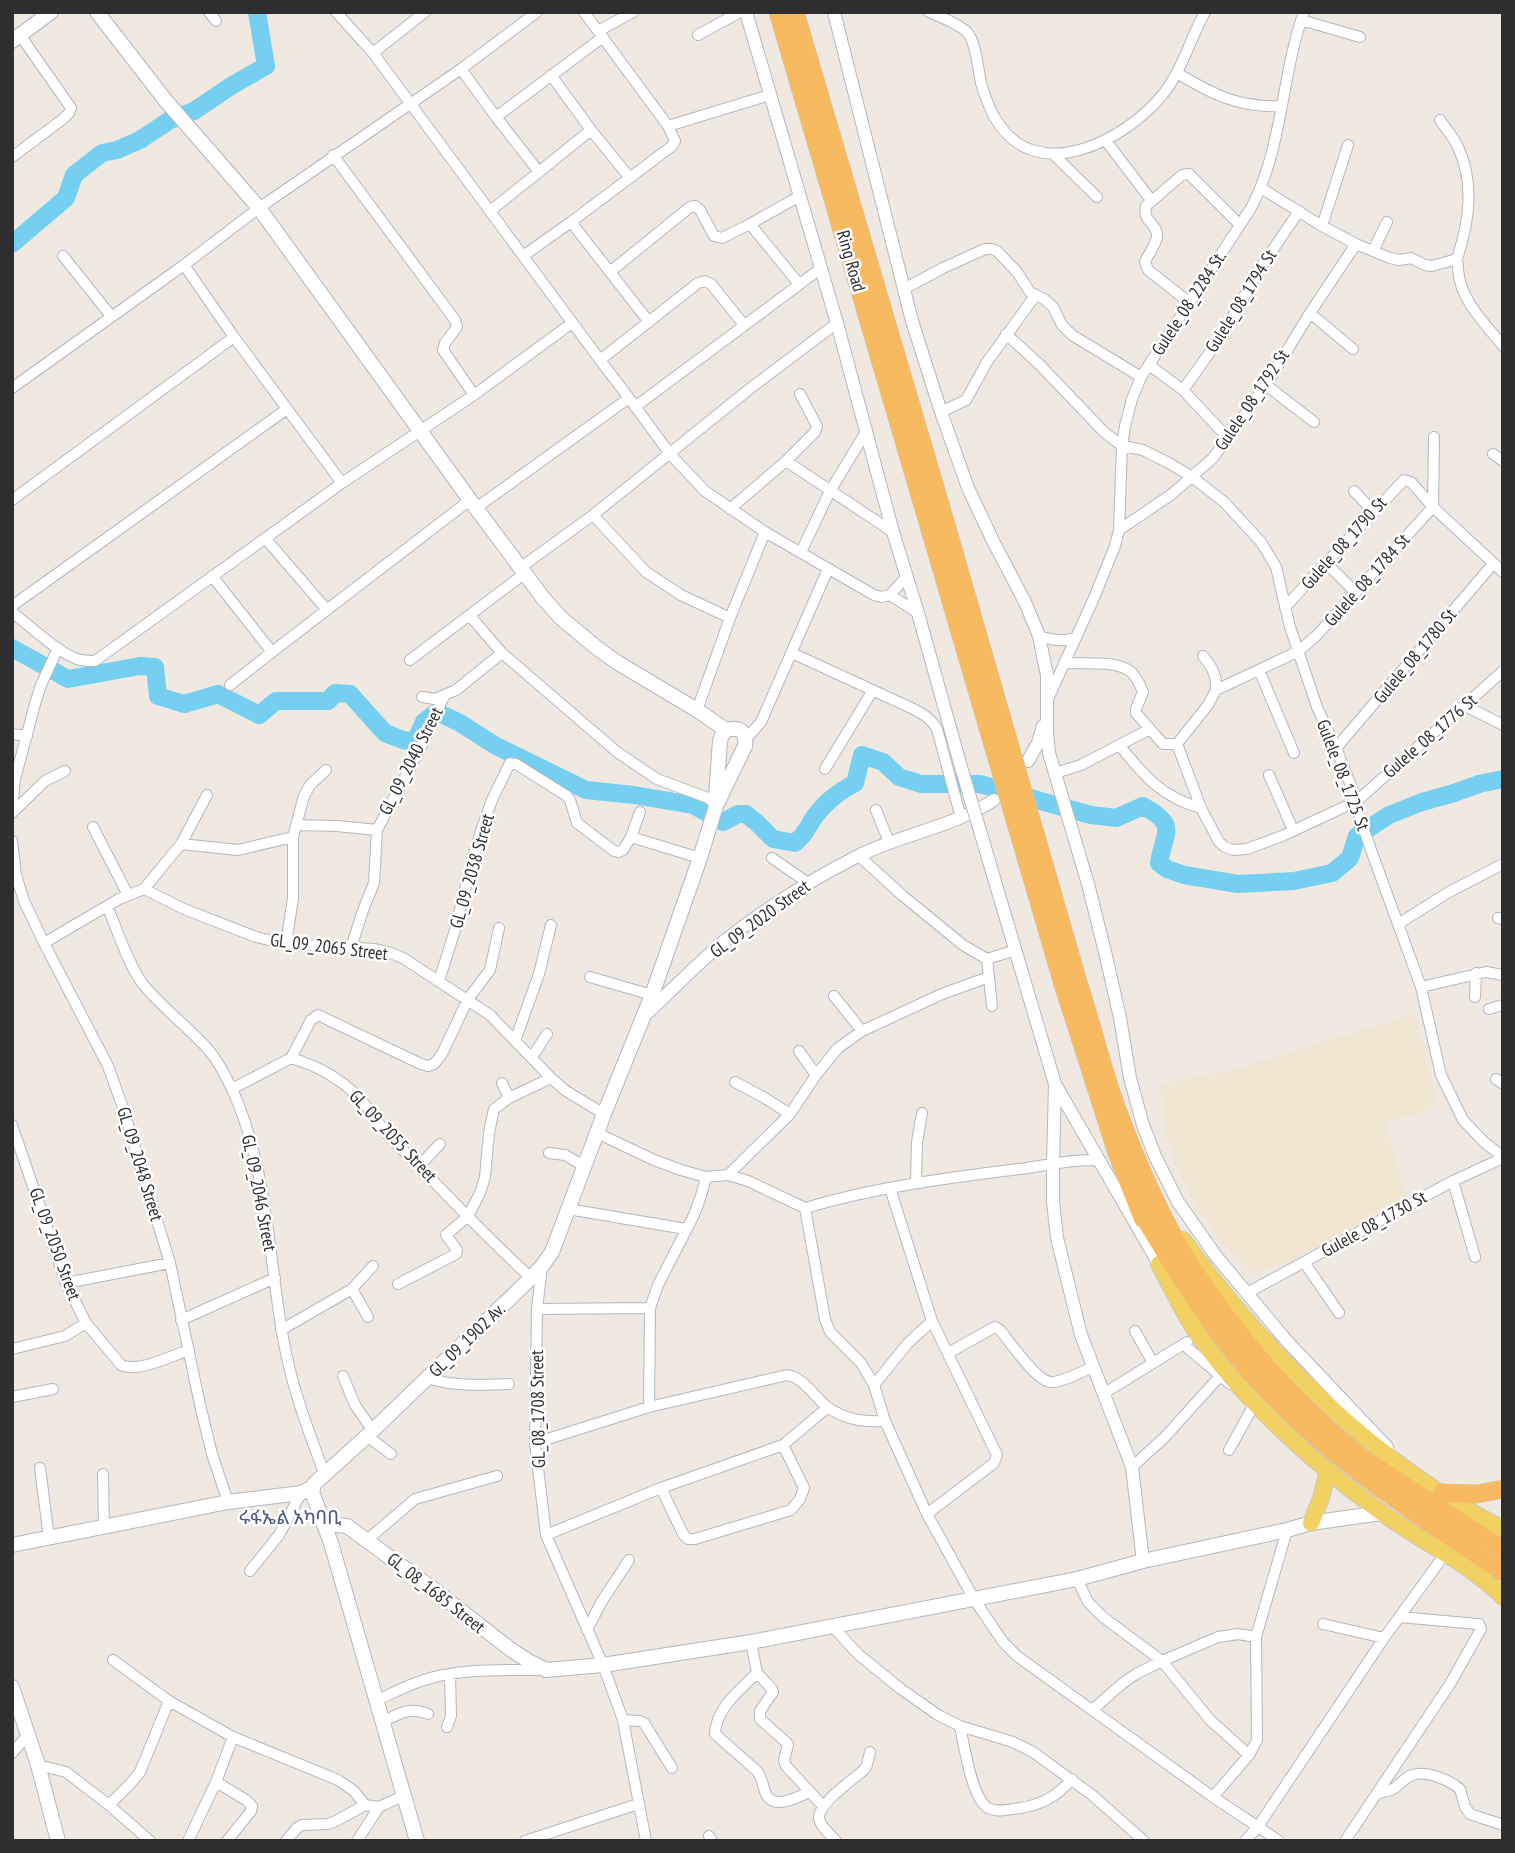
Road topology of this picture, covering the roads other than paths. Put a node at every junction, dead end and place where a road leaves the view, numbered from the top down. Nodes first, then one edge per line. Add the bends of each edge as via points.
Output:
1 (51, 12) edge
2 (97, 12) edge
3 (336, 12) edge
4 (425, 12) edge
5 (537, 12) edge
6 (584, 12) edge
7 (634, 12) edge
8 (740, 12) edge
9 (746, 12) edge
10 (778, 12) edge
11 (795, 12) edge
12 (834, 12) edge
13 (929, 12) edge
14 (1205, 12) edge
15 (1302, 16) edge
16 (600, 34) junction
17 (698, 35) dead end
18 (1360, 37) dead end
19 (16, 38) edge
20 (373, 53) junction
21 (461, 69) junction
22 (1177, 73) junction
23 (551, 75) junction
24 (770, 95) junction
25 (410, 104) junction
26 (1281, 106) junction
27 (496, 117) junction
28 (1440, 120) dead end
29 (668, 126) junction
30 (591, 130) junction
31 (1106, 141) junction
32 (1348, 145) dead end
33 (1053, 154) junction
34 (333, 155) junction
35 (12, 157) edge
36 (539, 172) junction
37 (630, 178) junction
38 (1261, 188) junction
39 (800, 196) junction
40 (1097, 197) dead end
41 (1151, 200) junction
42 (259, 208) junction
43 (489, 211) junction
44 (1299, 211) junction
45 (571, 222) junction
46 (1387, 222) dead end
47 (750, 224) junction
48 (1240, 225) junction
49 (1322, 226) junction
50 (1356, 244) junction
51 (1373, 251) junction
52 (63, 256) dead end
53 (523, 256) junction
54 (1457, 259) junction
55 (184, 265) junction
56 (820, 269) junction
57 (610, 272) junction
58 (799, 284) junction
59 (904, 289) junction
60 (1035, 296) junction
61 (1190, 303) junction
62 (1310, 313) junction
63 (111, 316) junction
64 (572, 323) junction
65 (649, 323) junction
66 (836, 323) junction
67 (744, 325) junction
68 (1006, 334) junction
69 (234, 337) junction
70 (1503, 346) edge
71 (1353, 349) dead end
72 (600, 360) junction
73 (1149, 365) junction
74 (1141, 377) junction
75 (1266, 385) junction
76 (12, 388) edge
77 (1183, 390) junction
78 (800, 394) dead end
79 (474, 395) junction
80 (632, 402) junction
81 (287, 409) junction
82 (941, 412) junction
83 (1314, 422) dead end
84 (867, 430) junction
85 (421, 431) junction
86 (1434, 437) dead end
87 (1228, 438) junction
88 (1122, 446) junction
89 (670, 454) junction
90 (786, 461) junction
91 (1192, 477) junction
92 (342, 483) junction
93 (830, 491) junction
94 (1354, 491) dead end
95 (12, 500) edge
96 (473, 504) junction
97 (932, 507) junction
98 (1433, 507) junction
99 (730, 509) junction
100 (1373, 511) junction
101 (593, 515) junction
102 (1119, 530) junction
103 (765, 532) junction
104 (893, 532) junction
105 (265, 538) junction
106 (801, 552) junction
107 (1326, 564) junction
108 (1493, 564) junction
109 (828, 569) junction
110 (522, 571) junction
111 (1503, 572) edge
112 (212, 576) junction
113 (906, 576) junction
114 (1355, 592) junction
115 (890, 595) junction
116 (12, 606) edge
117 (1285, 607) junction
118 (327, 610) junction
119 (12, 612) edge
120 (918, 613) junction
121 (470, 616) junction
122 (730, 618) junction
123 (1039, 636) junction
124 (1071, 639) junction
125 (58, 648) junction
126 (1299, 651) junction
127 (272, 652) junction
128 (502, 653) junction
129 (792, 653) junction
130 (1203, 656) dead end
131 (410, 660) dead end
132 (1064, 663) junction
133 (1259, 670) junction
134 (1503, 671) edge
135 (230, 685) dead end
136 (873, 690) junction
137 (1216, 690) junction
138 (422, 697) dead end
139 (1048, 699) junction
140 (442, 701) junction
141 (1465, 706) junction
142 (697, 710) junction
143 (1503, 725) edge
144 (1150, 729) junction
145 (726, 730) junction
146 (12, 734) edge
147 (27, 736) junction
148 (744, 744) junction
149 (1177, 744) junction
150 (720, 745) junction
151 (1120, 746) junction
152 (1336, 748) junction
153 (1049, 753) junction
154 (1294, 753) dead end
155 (326, 769) dead end
156 (825, 769) dead end
157 (65, 771) dead end
158 (1055, 773) junction
159 (1269, 775) dead end
160 (14, 780) edge
161 (207, 795) dead end
162 (994, 800) dead end
163 (1357, 801) junction
164 (716, 806) junction
165 (1201, 808) junction
166 (876, 810) dead end
167 (12, 812) edge
168 (640, 812) dead end
169 (961, 818) junction
170 (296, 825) junction
171 (93, 827) dead end
172 (377, 830) junction
173 (1293, 830) junction
174 (293, 837) junction
175 (631, 837) junction
176 (12, 841) edge
177 (889, 842) junction
178 (181, 844) junction
179 (859, 856) junction
180 (700, 858) junction
181 (772, 858) dead end
182 (1503, 864) edge
183 (808, 883) junction
184 (144, 889) junction
185 (128, 895) junction
186 (107, 906) junction
187 (1398, 924) junction
188 (551, 925) dead end
189 (499, 928) dead end
190 (44, 943) junction
191 (286, 944) junction
192 (351, 948) junction
193 (1016, 950) junction
194 (987, 959) junction
195 (1476, 973) junction
196 (1503, 975) edge
197 (590, 977) dead end
198 (989, 977) junction
199 (439, 981) junction
200 (1071, 983) junction
201 (1421, 987) junction
202 (652, 995) junction
203 (834, 996) dead end
204 (1475, 998) dead end
205 (468, 999) junction
206 (1503, 1005) edge
207 (992, 1006) dead end
208 (1489, 1009) dead end
209 (644, 1016) junction
210 (862, 1031) junction
211 (547, 1034) dead end
212 (515, 1041) junction
213 (799, 1051) dead end
214 (532, 1057) junction
215 (291, 1058) junction
216 (816, 1075) junction
217 (551, 1078) junction
218 (735, 1082) dead end
219 (502, 1083) dead end
220 (1055, 1084) junction
221 (232, 1089) junction
222 (509, 1098) junction
223 (922, 1113) dead end
224 (604, 1114) junction
225 (790, 1114) junction
226 (12, 1125) edge
227 (597, 1133) junction
228 (440, 1144) dead end
229 (549, 1153) dead end
230 (1503, 1158) edge
231 (1100, 1161) junction
232 (1053, 1165) junction
233 (419, 1166) junction
234 (584, 1166) junction
235 (728, 1175) junction
236 (706, 1177) junction
237 (1453, 1181) junction
238 (916, 1182) junction
239 (890, 1188) junction
240 (1153, 1197) junction
241 (805, 1208) junction
242 (568, 1209) junction
243 (1139, 1209) junction
244 (468, 1216) junction
245 (686, 1229) junction
246 (1475, 1256) dead end
247 (1304, 1262) junction
248 (170, 1263) junction
249 (1159, 1264) junction
250 (373, 1266) dead end
251 (542, 1266) junction
252 (275, 1278) junction
253 (531, 1278) junction
254 (66, 1283) junction
255 (398, 1284) dead end
256 (352, 1289) junction
257 (1247, 1293) junction
258 (650, 1308) junction
259 (537, 1309) junction
260 (1339, 1313) dead end
261 (368, 1317) dead end
262 (181, 1320) junction
263 (932, 1321) junction
264 (86, 1323) junction
265 (281, 1330) junction
266 (1135, 1331) dead end
267 (1197, 1332) junction
268 (1184, 1345) junction
269 (12, 1349) edge
270 (189, 1350) junction
271 (948, 1353) junction
272 (1153, 1363) junction
273 (1093, 1367) junction
274 (343, 1376) dead end
275 (1220, 1376) junction
276 (428, 1378) junction
277 (509, 1384) dead end
278 (874, 1385) junction
279 (53, 1389) dead end
280 (1103, 1394) junction
281 (12, 1397) edge
282 (1255, 1403) junction
283 (649, 1407) junction
284 (828, 1407) junction
285 (885, 1421) junction
286 (370, 1434) junction
287 (535, 1443) junction
288 (783, 1444) junction
289 (1229, 1450) dead end
290 (391, 1454) dead end
291 (1132, 1467) junction
292 (40, 1468) dead end
293 (1328, 1470) junction
294 (1412, 1473) junction
295 (103, 1474) dead end
296 (324, 1475) junction
297 (497, 1476) dead end
298 (661, 1488) junction
299 (1503, 1489) edge
300 (307, 1490) junction
301 (1442, 1493) junction
302 (228, 1502) junction
303 (1381, 1513) junction
304 (927, 1514) junction
305 (1311, 1523) junction
306 (325, 1524) junction
307 (104, 1527) junction
308 (1503, 1529) edge
309 (1287, 1530) junction
310 (546, 1535) junction
311 (49, 1538) junction
312 (367, 1540) junction
313 (12, 1545) edge
314 (1503, 1550) edge
315 (1445, 1554) junction
316 (629, 1560) dead end
317 (1143, 1561) junction
318 (250, 1571) dead end
319 (1503, 1572) edge
320 (1077, 1579) junction
321 (1503, 1597) edge
322 (974, 1599) junction
323 (1400, 1617) junction
324 (1323, 1624) dead end
325 (831, 1625) junction
326 (587, 1630) junction
327 (1256, 1637) junction
328 (1384, 1637) junction
329 (751, 1642) junction
330 (113, 1660) dead end
331 (1162, 1661) junction
332 (603, 1665) junction
333 (546, 1670) junction
334 (757, 1673) junction
335 (450, 1674) junction
336 (12, 1687) edge
337 (376, 1700) junction
338 (169, 1701) junction
339 (1092, 1710) junction
340 (428, 1714) dead end
341 (623, 1720) junction
342 (382, 1721) junction
343 (960, 1726) junction
344 (447, 1727) dead end
345 (28, 1735) junction
346 (233, 1737) junction
347 (870, 1752) dead end
348 (12, 1753) edge
349 (1249, 1755) junction
350 (38, 1765) junction
351 (671, 1768) dead end
352 (1072, 1779) junction
353 (216, 1782) junction
354 (810, 1792) junction
355 (1377, 1794) junction
356 (403, 1796) junction
357 (1213, 1797) junction
358 (638, 1804) junction
359 (109, 1805) junction
360 (365, 1805) junction
361 (823, 1806) junction
362 (379, 1807) junction
363 (1503, 1825) edge
364 (1257, 1828) junction
365 (58, 1841) edge
366 (150, 1841) edge
367 (188, 1841) edge
368 (227, 1841) edge
369 (286, 1841) edge
370 (357, 1841) edge
371 (416, 1841) edge
372 (525, 1841) edge
373 (646, 1841) edge
374 (836, 1841) edge
375 (1144, 1841) edge
376 (1245, 1841) edge
377 (1279, 1841) edge
378 (1345, 1841) edge

1 - 19 main road
2 - 42 main road via 166,101
3 - 20 street
4 - 20 street
5 - 21 street
6 - 16 street
7 - 16 street
8 - 17 street
9 - 24 street
10 - 97 highway, Ring Road
11 - 97 highway, Ring Road
12 - 59 street
13 - 33 street via 950,21 973,41 982,87 1004,132 1019,145
14 - 22 street
15 - 18 street
15 - 26 street, Gulele_08_2284 St.
16 - 23 street
16 - 29 street
19 - 35 street via 71,108 64,119
20 - 25 street
21 - 25 street
21 - 27 street
22 - 26 street via 1241,104
22 - 31 street via 1145,113
23 - 27 street
23 - 30 street
24 - 29 street
24 - 39 street
25 - 34 street
25 - 43 street
26 - 38 street, Gulele_08_2284 St.
27 - 36 street
28 - 54 street via 1458,146 1470,190
29 - 37 street via 675,141 672,146
30 - 36 street
30 - 37 street
31 - 33 street
31 - 41 street
32 - 49 street
33 - 40 street
34 - 42 street
34 - 79 street via 455,320 457,327 443,350
36 - 43 street
37 - 45 street
38 - 44 street
38 - 48 street, Gulele_08_2284 St.
39 - 47 street
39 - 56 street
41 - 48 street via 1189,174
41 - 61 street via 1144,213 1157,238 1145,262 1147,270
42 - 55 street
42 - 85 main road
43 - 53 street
44 - 49 street
44 - 77 street, Gulele_08_1794 St
45 - 53 street
45 - 57 street
46 - 51 street
47 - 57 street via 718,238 700,210 690,207
47 - 58 street
48 - 61 street, Gulele_08_2284 St.
49 - 50 street
50 - 51 street
50 - 62 street, Gulele_08_1792 St
51 - 54 street via 1432,266
52 - 63 street
53 - 64 street
54 - 70 street via 1462,289
55 - 63 street
55 - 69 street
56 - 58 street
56 - 66 street
57 - 65 street
58 - 67 street
59 - 60 street via 992,248
59 - 82 street
60 - 68 street
60 - 74 street via 1054,307 1072,335
61 - 73 street, Gulele_08_2284 St.
62 - 71 street
62 - 75 street, Gulele_08_1792 St
63 - 76 street
64 - 72 street
64 - 79 street
65 - 67 street via 705,281
65 - 72 street
66 - 84 street
66 - 89 street
67 - 80 street
68 - 82 street via 966,400
68 - 88 street
69 - 81 street
69 - 95 street
72 - 80 street
73 - 74 street, Gulele_08_2284 St.
73 - 77 street
74 - 88 street, Gulele_08_2284 St.
75 - 83 street
75 - 87 street, Gulele_08_1792 St
77 - 87 street
78 - 90 street via 817,426
79 - 85 street
80 - 89 street
80 - 96 street
81 - 92 street
81 - 116 street
82 - 123 street via 968,488
84 - 93 street
84 - 104 street
85 - 92 street
85 - 96 main road
86 - 98 street
87 - 91 street, Gulele_08_1792 St
88 - 91 street, Gulele_08_1725 St via 1143,450
88 - 102 street, Gulele_08_2284 St.
89 - 99 street via 705,491
89 - 101 street
90 - 93 street
90 - 99 street
91 - 102 street, Gulele_08_1792 St
91 - 117 street, Gulele_08_1725 St via 1224,502 1261,542 1276,567
92 - 105 street
93 - 104 street
93 - 106 street
94 - 100 street
96 - 110 main road
96 - 118 street
97 - 200 highway, bridge
98 - 100 street, Gulele_08_1790 St via 1404,480
98 - 108 street
98 - 114 street, Gulele_08_1784 St
99 - 103 street
100 - 107 street, Gulele_08_1790 St
101 - 110 street
101 - 122 street via 655,578
102 - 124 street, Gulele_08_2284 St. via 1094,598
103 - 106 street
103 - 122 street
104 - 113 street
105 - 112 street
105 - 118 street
106 - 109 street
107 - 114 street
107 - 117 street, Gulele_08_1790 St
108 - 111 street
108 - 152 street, Gulele_08_1780 St
109 - 115 street via 874,595
109 - 129 street
110 - 121 street
110 - 142 main road via 561,618 597,648
112 - 125 street via 94,661 74,659
112 - 127 street
113 - 115 street
113 - 120 street
114 - 126 street, Gulele_08_1784 St
115 - 120 street
117 - 126 street, Gulele_08_1725 St
118 - 127 street
119 - 125 street
120 - 193 street, bridge
121 - 128 street
121 - 131 street
122 - 142 street
123 - 124 street
123 - 139 street
124 - 132 street, Gulele_08_2284 St.
125 - 147 street via 41,685
126 - 133 street, Gulele_08_1784 St
126 - 152 street, Gulele_08_1725 St
127 - 135 street
128 - 140 street
128 - 164 street via 617,752 657,779 708,798
129 - 136 street
129 - 148 street via 761,722
130 - 137 street via 1213,669
132 - 139 street, Gulele_08_2284 St.
132 - 144 street via 1131,671 1143,692 1136,713
133 - 137 street, Gulele_08_1784 St
133 - 154 street
134 - 141 street, Gulele_08_1776 St
136 - 156 street
136 - 169 street via 924,714 934,724
137 - 149 street
138 - 140 street
139 - 153 street
139 - 153 street via 1041,736 1031,756 1044,748
140 - 172 street, GL_09_2040 Street
141 - 143 street
141 - 163 street, Gulele_08_1776 St
142 - 145 main road
144 - 149 street via 1163,744
144 - 151 street
145 - 148 main road via 742,731
145 - 150 main road
146 - 147 street
147 - 160 street
148 - 150 main road via 735,754
148 - 164 main road
149 - 165 street, Gulele_08_1776 St
150 - 164 main road
151 - 158 street
151 - 165 street via 1164,793
152 - 163 street, Gulele_08_1725 St
153 - 158 street
155 - 170 street via 304,796
157 - 167 street via 45,781
158 - 257 street via 1103,944 1143,1125 1178,1202
159 - 173 street
160 - 167 street
161 - 178 street
162 - 169 street, GL_09_2020 Street
163 - 173 street, Gulele_08_1776 St
163 - 187 street, Gulele_08_1725 St
164 - 180 main road, GL_09_1902 Av.
165 - 173 street, Gulele_08_1776 St via 1219,842 1233,850
166 - 177 street
168 - 175 street
169 - 177 street, GL_09_2020 Street
170 - 172 street
170 - 174 street
171 - 185 street
172 - 192 street, GL_09_2040 Street via 374,883
174 - 178 street via 238,850
174 - 191 street via 293,898
175 - 180 street
175 - 199 street, GL_09_2038 Street via 623,850 614,851 577,823 567,796 510,763 481,831
176 - 190 street, GL_09_2048 Street via 24,901
177 - 179 street, GL_09_2020 Street
178 - 184 street
179 - 183 street, GL_09_2020 Street
179 - 194 street via 963,945
180 - 202 main road, GL_09_1902 Av.
181 - 183 street
182 - 187 street
183 - 209 street, GL_09_2020 Street via 722,943
184 - 185 street
184 - 191 street, GL_09_2065 Street via 256,937
185 - 186 street
186 - 190 street
186 - 221 street, GL_09_2046 Street via 136,974 207,1048
187 - 201 street, Gulele_08_1725 St
188 - 212 street
189 - 205 street via 490,970
190 - 248 street, GL_09_2048 Street via 108,1066
191 - 192 street, GL_09_2065 Street
192 - 199 street, GL_09_2065 Street via 388,952
193 - 194 street
193 - 220 street
194 - 198 street
195 - 196 street
195 - 201 street
195 - 204 street
197 - 202 street
198 - 207 street
198 - 210 street
199 - 205 street, GL_09_2065 Street
200 - 240 highway
200 - 243 highway via 1113,1142
201 - 230 street, Gulele_08_1725 St via 1441,1075 1462,1120
202 - 209 main road, GL_09_1902 Av.
203 - 210 street
205 - 212 street, GL_09_2065 Street
205 - 215 street via 442,1054 428,1066 318,1014
206 - 208 street
209 - 224 main road, GL_09_1902 Av.
210 - 216 street via 830,1056
211 - 214 street
212 - 214 street, GL_09_2065 Street
213 - 216 street
214 - 217 street, GL_09_2065 Street
215 - 221 street
215 - 233 street, GL_09_2055 Street via 334,1076 350,1089
216 - 225 street
217 - 222 street
217 - 224 street, GL_09_2065 Street
218 - 225 street
219 - 222 street
220 - 231 street
220 - 232 street
221 - 252 street, GL_09_2046 Street via 262,1188
222 - 244 street via 494,1109 485,1177
223 - 238 street
224 - 227 main road, GL_09_1902 Av.
225 - 235 street
226 - 254 street, GL_09_2050 Street
227 - 234 main road, GL_09_1902 Av.
227 - 236 street via 654,1160
228 - 233 street
229 - 234 street via 565,1154
230 - 237 street, Gulele_08_1730 St
231 - 232 street
231 - 249 street
232 - 238 street
232 - 273 street via 1057,1238
233 - 244 street, GL_09_2055 Street
234 - 242 main road, GL_09_1902 Av.
235 - 236 street
235 - 241 street
236 - 245 street
237 - 246 street
237 - 247 street, Gulele_08_1730 St
238 - 239 street
239 - 241 street
239 - 263 street
240 - 294 main road via 1228,1298 1301,1381 1363,1437
240 - 314 highway via 1188,1262 1245,1340 1312,1416 1361,1457
241 - 278 street via 830,1332 861,1363
242 - 245 street
242 - 251 main road, GL_09_1902 Av.
243 - 249 highway
243 - 319 highway via 1215,1329 1280,1405 1337,1456
244 - 253 street, GL_09_2055 Street
244 - 255 street via 446,1235 456,1254
245 - 258 street
247 - 257 street, Gulele_08_1730 St
247 - 260 street
248 - 254 street
248 - 262 street, GL_09_2048 Street
249 - 267 main road
250 - 256 street
251 - 253 main road, GL_09_1902 Av.
251 - 259 street, GL_08_1708 Street
252 - 262 street
252 - 265 street, GL_09_2046 Street
253 - 276 main road, GL_09_1902 Av.
254 - 264 street, GL_09_2050 Street
256 - 261 street
256 - 265 street
257 - 294 street
258 - 259 street
258 - 283 street
259 - 287 street, GL_08_1708 Street
262 - 270 street, GL_09_2048 Street
263 - 271 street
263 - 278 street
264 - 269 street via 65,1336
264 - 270 street, GL_09_2050 Street via 127,1368
265 - 296 street, GL_09_2046 Street via 300,1407
266 - 272 street
267 - 268 street
267 - 282 main road
268 - 272 street
268 - 275 street
270 - 302 street, GL_09_2048 Street via 212,1454
271 - 273 street via 995,1328 1046,1381
271 - 304 street via 997,1455
272 - 280 street
273 - 280 street
274 - 286 street
275 - 282 street
275 - 291 street
276 - 277 street via 459,1385
276 - 286 main road, GL_09_1902 Av.
278 - 285 street
279 - 281 street
280 - 291 street
282 - 289 street
282 - 293 main road
283 - 284 street via 787,1375 797,1378
283 - 287 street
284 - 285 street via 855,1421
284 - 288 street
285 - 304 street
286 - 290 street
286 - 296 main road, GL_09_1902 Av.
287 - 310 street, GL_08_1708 Street
288 - 298 street
288 - 298 street via 804,1488 790,1510 688,1539
291 - 317 street
292 - 311 street
293 - 303 main road
293 - 305 main road
294 - 301 main road
295 - 307 street
296 - 300 main road, GL_09_1902 Av.
297 - 312 street via 415,1499
298 - 310 street
299 - 301 highway
300 - 302 main road
300 - 306 main road
300 - 318 street
301 - 308 main road
302 - 307 main road
303 - 305 main road
303 - 315 main road
304 - 322 street
305 - 309 main road
306 - 312 main road, GL_08_1685 Street via 347,1526
306 - 337 main road
307 - 311 main road
309 - 317 main road
309 - 327 street
310 - 326 street, GL_08_1708 Street
311 - 313 main road
312 - 333 main road, GL_08_1685 Street via 510,1649
315 - 321 main road
315 - 323 street
316 - 326 street
317 - 320 main road
320 - 322 main road
320 - 331 street via 1088,1602 1103,1617
322 - 325 main road
322 - 339 street via 1017,1656
323 - 328 street
323 - 355 street via 1477,1624 1481,1629
324 - 328 street
325 - 329 main road
325 - 343 street via 901,1689
326 - 332 street, GL_08_1708 Street
327 - 331 street via 1218,1637
327 - 349 street via 1258,1731
328 - 364 street
329 - 332 main road
329 - 334 street
330 - 338 street
331 - 339 street via 1123,1683
331 - 349 street via 1210,1720
332 - 333 main road
332 - 341 street, GL_08_1708 Street
333 - 335 street
334 - 354 street via 773,1692 760,1719 788,1745 784,1763
334 - 354 street via 726,1703 715,1734 757,1771 770,1800 780,1803
335 - 337 street via 418,1681
335 - 344 street
336 - 345 main road
337 - 342 main road
338 - 346 street
338 - 359 street via 140,1772
339 - 357 street
340 - 342 street via 411,1709
341 - 351 street via 644,1723
341 - 358 street, GL_08_1708 Street
342 - 356 main road
343 - 352 street via 1013,1742
343 - 352 street via 977,1792 990,1809 1050,1800
345 - 348 street
345 - 350 main road
346 - 353 street
346 - 360 street via 338,1780
347 - 361 street via 864,1770
349 - 357 street
350 - 359 street via 66,1772
350 - 365 main road
352 - 375 street
353 - 367 street
353 - 368 street via 252,1805
354 - 361 street
355 - 363 street via 1411,1775 1434,1776 1460,1789 1470,1814
355 - 378 street
356 - 362 street
356 - 371 main road
357 - 364 street
358 - 372 street
358 - 373 street, GL_08_1708 Street
359 - 366 street
360 - 362 street
360 - 369 street via 322,1826 302,1825
361 - 374 street via 819,1819
362 - 370 street
364 - 376 street
364 - 377 street

